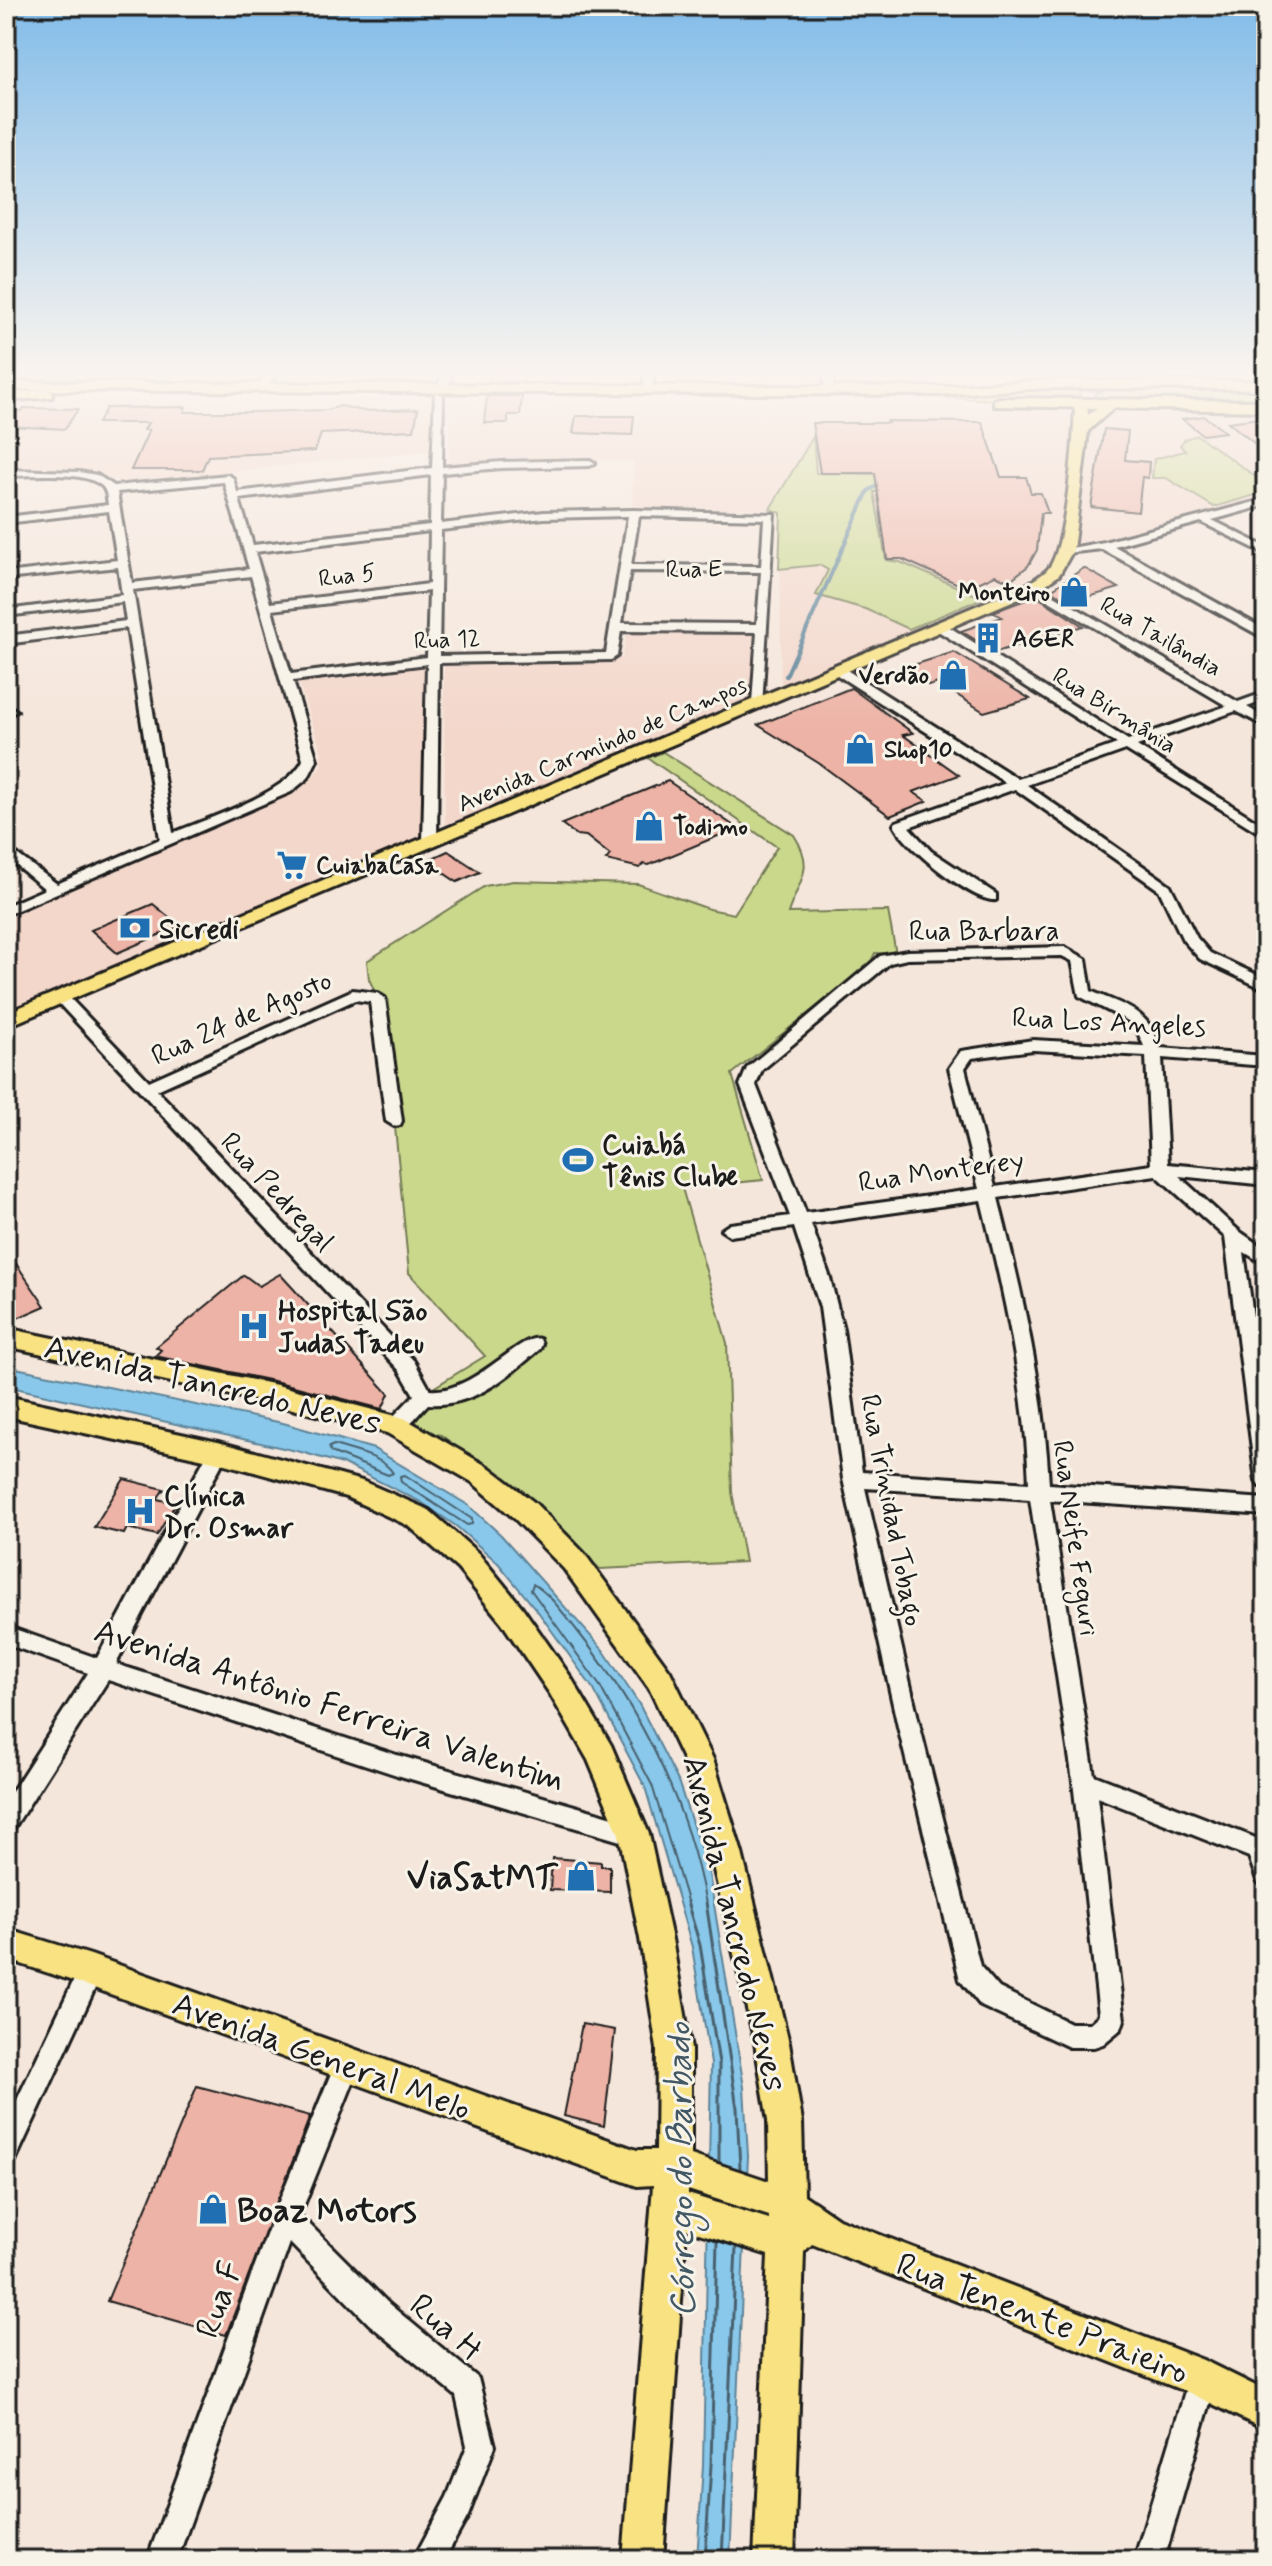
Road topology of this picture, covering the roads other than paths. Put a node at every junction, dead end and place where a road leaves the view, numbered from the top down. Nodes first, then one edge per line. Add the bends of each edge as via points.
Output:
1 (111, 492) edge
2 (233, 492) edge
3 (271, 492) edge
4 (436, 492) edge
5 (1075, 492) edge
6 (234, 496) junction
7 (1266, 502) edge
8 (114, 507) junction
9 (634, 513) junction
10 (1203, 519) junction
11 (6, 520) edge
12 (435, 527) junction
13 (1104, 545) junction
14 (249, 549) junction
15 (1066, 550) junction
16 (1266, 551) edge
17 (123, 563) junction
18 (624, 568) junction
19 (765, 569) junction
20 (256, 572) junction
21 (6, 576) edge
22 (434, 587) junction
23 (1033, 587) junction
24 (128, 593) junction
25 (266, 607) junction
26 (6, 613) edge
27 (133, 624) junction
28 (939, 626) junction
29 (618, 627) junction
30 (761, 628) junction
31 (1266, 635) edge
32 (6, 640) edge
33 (433, 660) junction
34 (838, 670) junction
35 (286, 678) junction
36 (1266, 696) edge
37 (758, 703) junction
38 (1236, 705) junction
39 (1266, 723) edge
40 (1127, 744) junction
41 (1015, 783) junction
42 (1266, 833) edge
43 (167, 839) junction
44 (430, 843) junction
45 (6, 850) edge
46 (56, 890) junction
47 (991, 897) dead end
48 (6, 911) edge
49 (885, 959) joint
50 (1266, 985) edge
51 (60, 996) junction
52 (6, 1021) edge
53 (1153, 1052) junction
54 (1266, 1061) edge
55 (957, 1068) joint
56 (146, 1089) junction
57 (394, 1121) dead end
58 (1160, 1169) junction
59 (1266, 1179) edge
60 (988, 1191) junction
61 (800, 1219) junction
62 (730, 1230) dead end
63 (1233, 1235) junction
64 (1266, 1259) edge
65 (6, 1337) edge
66 (533, 1344) dead end
67 (424, 1396) junction
68 (6, 1406) edge
69 (395, 1425) junction
70 (218, 1452) junction
71 (853, 1479) junction
72 (1266, 1481) edge
73 (1039, 1493) junction
74 (1266, 1507) edge
75 (6, 1635) edge
76 (102, 1670) junction
77 (1084, 1781) junction
78 (6, 1821) edge
79 (634, 1834) junction
80 (1263, 1852) edge
81 (1266, 1875) edge
82 (6, 1944) edge
83 (91, 1971) junction
84 (1112, 2020) joint
85 (347, 2065) junction
86 (6, 2152) edge
87 (637, 2168) junction
88 (685, 2171) junction
89 (775, 2201) junction
90 (678, 2209) junction
91 (285, 2219) junction
92 (789, 2236) junction
93 (1203, 2379) junction
94 (1266, 2411) edge
95 (162, 2560) edge
96 (428, 2560) edge
97 (643, 2560) edge
98 (774, 2560) edge
99 (1149, 2560) edge

1 - 8 street
2 - 6 street
3 - 6 street
4 - 12 street
5 - 15 main road
6 - 14 street
7 - 10 street
8 - 11 street
8 - 17 street
9 - 12 street via 544,515
9 - 18 street
9 - 19 street via 770,516
10 - 13 street
10 - 16 street
12 - 14 street
12 - 22 street
13 - 15 street
13 - 31 street
14 - 20 street
15 - 23 main road, Avenida Carmindo de Campos via 1054,572
17 - 21 street
17 - 24 street
18 - 19 street, Rua E
18 - 29 street
19 - 30 street
20 - 24 street
20 - 25 street
22 - 25 street, Rua 5
22 - 33 street
23 - 28 main road, Avenida Carmindo de Campos
23 - 38 street, Rua Tailândia
24 - 26 street
24 - 27 street
25 - 35 street
27 - 32 street
27 - 43 street
28 - 34 main road, Avenida Carmindo de Campos
28 - 40 street, Rua Birmânia
29 - 30 street
29 - 33 street, Rua 12 via 611,656
30 - 37 street
33 - 35 street, Rua 12
33 - 44 street
34 - 37 main road, Avenida Carmindo de Campos
34 - 41 street
35 - 43 street via 310,760 303,775 286,789
36 - 38 street
37 - 44 main road, Avenida Carmindo de Campos
38 - 39 street, Rua Tailândia
38 - 40 street
40 - 41 street
40 - 42 street, Rua Birmânia
41 - 47 street via 901,825 903,835 915,845
41 - 50 street via 1165,888 1190,940 1205,956
43 - 46 street
44 - 51 main road, Avenida Carmindo de Campos
45 - 46 street
46 - 48 street
49 - 53 street, Rua Barbara via 1065,951 1079,959 1084,993 1138,1019 1148,1030
49 - 61 street, Rua Trinidad Tobago via 755,1068 748,1085
51 - 52 main road, Avenida Carmindo de Campos
51 - 56 street, Rua Pedregal
53 - 54 street, Rua Los Angeles
53 - 55 street, Rua Los Angeles via 1051,1043 996,1046 967,1054
53 - 58 street, Rua Barbara
55 - 60 street, Rua Neife Feguri
56 - 57 street, Rua 24 de Agosto via 353,995 366,995 377,998
56 - 67 street, Rua Pedregal via 407,1366
58 - 59 street, Rua Monterey
58 - 60 street, Rua Monterey
58 - 63 street
60 - 61 street, Rua Monterey
60 - 73 street, Rua Neife Feguri via 1017,1308
61 - 62 street, Rua Monterey
61 - 71 street, Rua Trinidad Tobago via 829,1307
63 - 64 street
63 - 72 street
65 - 69 main road, Avenida Tancredo Neves
66 - 67 street via 501,1370 453,1397
67 - 69 street
68 - 70 main road
69 - 89 main road, Avenida Tancredo Neves via 481,1475 525,1511 574,1561 660,1680 698,1759 772,2043 785,2121
70 - 76 street
70 - 79 main road via 378,1498 448,1540 512,1615 560,1685 600,1754
71 - 73 street
71 - 84 street, Rua Trinidad Tobago via 905,1718 969,1972 990,1997 1069,2035 1094,2035
73 - 74 street
73 - 77 street, Rua Neife Feguri
75 - 76 street, Avenida Antônio Ferreira Valentim
76 - 78 street
76 - 79 street, Avenida Antônio Ferreira Valentim via 499,1797
77 - 80 street
77 - 84 street, Rua Neife Feguri
79 - 88 main road via 674,2049
80 - 81 street
82 - 83 main road, Avenida General Melo
83 - 85 main road, Avenida General Melo
83 - 86 street
85 - 87 main road, Avenida General Melo
85 - 91 street, Rua F
87 - 88 main road, Avenida General Melo
87 - 90 main road
88 - 89 main road, Rua Tenente Praieiro
88 - 90 main road
89 - 92 main road, Rua Tenente Praieiro
90 - 92 main road, Rua Tenente Praieiro
90 - 97 main road
91 - 95 street, Rua F
91 - 96 street, Rua H via 379,2314 468,2388 481,2446 458,2506
92 - 93 main road, Rua Tenente Praieiro
92 - 98 main road
93 - 94 main road, Rua Tenente Praieiro
93 - 99 street

